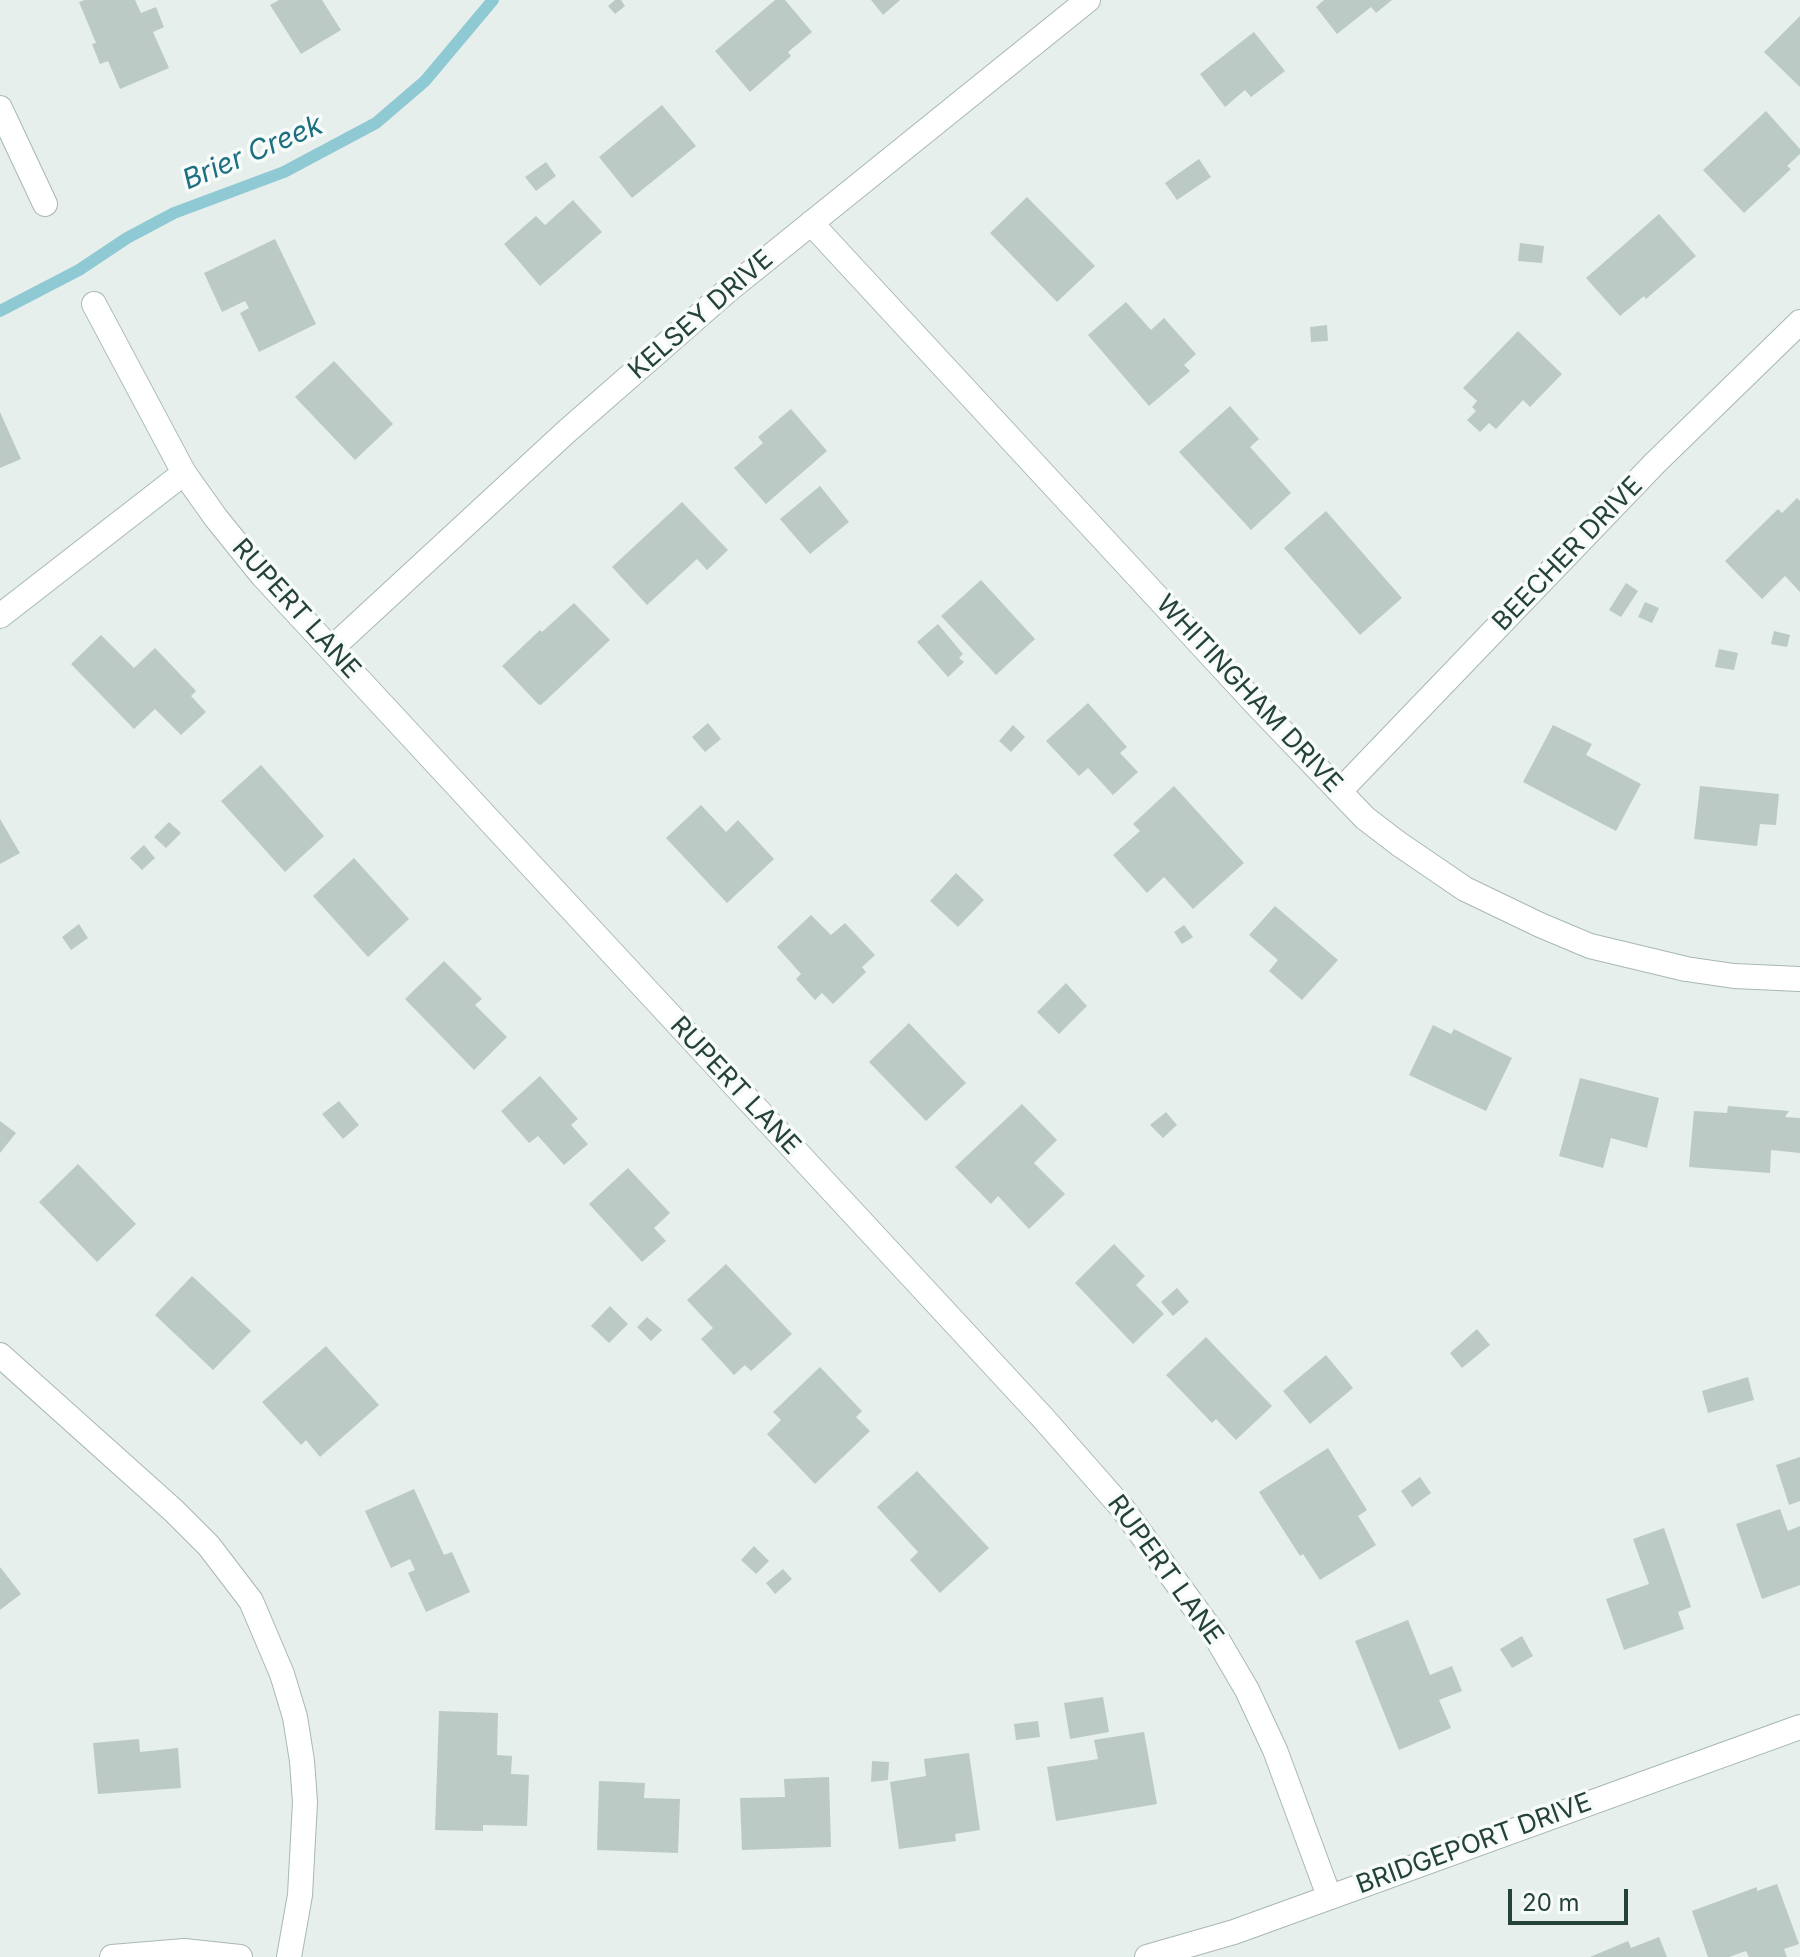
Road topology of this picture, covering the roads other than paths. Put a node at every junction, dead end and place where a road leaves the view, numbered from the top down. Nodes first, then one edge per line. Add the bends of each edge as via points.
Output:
1 (1088, 0) edge
2 (0, 108) edge
3 (45, 204) dead end
4 (811, 223) junction
5 (94, 304) dead end
6 (1800, 322) edge
7 (184, 473) junction
8 (0, 616) edge
9 (331, 649) junction
10 (1340, 791) junction
11 (1800, 979) edge
12 (0, 1355) edge
13 (1800, 1727) edge
14 (1329, 1896) junction
15 (112, 1957) edge
16 (240, 1957) edge
17 (289, 1957) edge
18 (1147, 1957) edge

1 - 4 street, KELSEY DRIVE
2 - 3 street
4 - 9 street, KELSEY DRIVE via 566,432
4 - 10 street, WHITINGHAM DRIVE
5 - 7 street, RUPERT LANE
6 - 10 street, BEECHER DRIVE via 1655,463
7 - 8 street
7 - 9 street, RUPERT LANE via 262,575
9 - 14 street, RUPERT LANE via 1123,1509 1216,1637 1247,1690
10 - 11 street, WHITINGHAM DRIVE via 1365,818 1465,889 1590,946 1686,969
12 - 17 street via 174,1511 251,1601 282,1674 302,1761 300,1895
13 - 14 street, BRIDGEPORT DRIVE
14 - 18 street, BRIDGEPORT DRIVE
15 - 16 street via 184,1951

